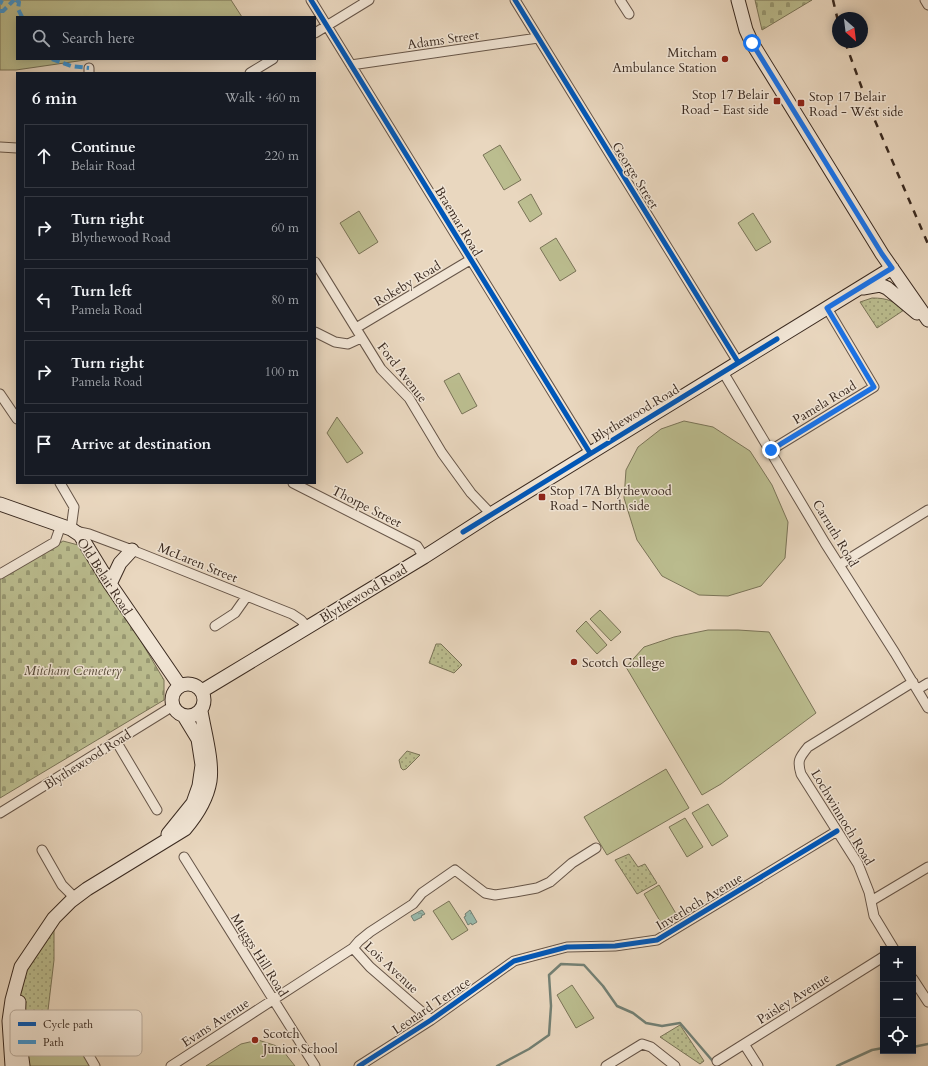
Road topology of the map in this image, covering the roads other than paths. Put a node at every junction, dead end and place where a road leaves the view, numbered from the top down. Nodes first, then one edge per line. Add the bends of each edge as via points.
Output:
1 (311, 0) edge
2 (369, 0) edge
3 (515, 0) edge
4 (620, 0) edge
5 (738, 0) edge
6 (925, 0) edge
7 (928, 5) edge
8 (629, 14) dead end
9 (327, 26) junction
10 (316, 32) edge
11 (538, 38) junction
12 (271, 60) edge
13 (351, 65) junction
14 (252, 72) edge
15 (0, 147) edge
16 (16, 148) edge
17 (470, 260) junction
18 (316, 264) edge
19 (892, 268) junction
20 (855, 290) junction
21 (827, 308) junction
22 (928, 321) edge
23 (356, 328) junction
24 (316, 332) edge
25 (361, 338) junction
26 (738, 362) junction
27 (723, 372) junction
28 (0, 394) edge
29 (16, 418) edge
30 (771, 450) junction
31 (590, 453) junction
32 (62, 484) edge
33 (295, 484) edge
34 (0, 504) edge
35 (928, 510) edge
36 (491, 514) junction
37 (69, 529) junction
38 (132, 550) junction
39 (424, 557) junction
40 (839, 565) junction
41 (0, 574) edge
42 (110, 584) junction
43 (246, 596) junction
44 (215, 626) dead end
45 (307, 628) junction
46 (928, 683) edge
47 (180, 686) junction
48 (916, 686) junction
49 (202, 691) junction
50 (173, 706) junction
51 (928, 708) edge
52 (201, 710) junction
53 (184, 716) junction
54 (116, 741) junction
55 (156, 810) dead end
56 (0, 813) edge
57 (837, 831) junction
58 (158, 845) junction
59 (596, 848) dead end
60 (42, 850) dead end
61 (184, 857) dead end
62 (928, 867) edge
63 (75, 898) junction
64 (871, 902) junction
65 (892, 946) edge
66 (353, 948) junction
67 (880, 959) edge
68 (514, 961) joint
69 (915, 982) edge
70 (273, 1001) junction
71 (928, 1002) edge
72 (17, 1010) edge
73 (431, 1020) junction
74 (744, 1044) junction
75 (13, 1056) edge
76 (21, 1056) edge
77 (89, 1056) edge
78 (717, 1061) dead end
79 (12, 1066) edge
80 (23, 1066) edge
81 (95, 1066) edge
82 (171, 1066) edge
83 (315, 1066) edge
84 (359, 1066) edge
85 (606, 1066) edge
86 (675, 1066) edge
87 (758, 1066) edge

1 - 9 street, Braemar Road
2 - 9 street
3 - 11 street, George Street
4 - 8 street
5 - 19 main road via 752,43
6 - 7 street
9 - 10 street
9 - 13 street, Braemar Road
11 - 13 street, Adams Street
11 - 26 street, George Street
12 - 14 street
13 - 17 street, Braemar Road
15 - 16 street
17 - 23 street, Rokeby Road
17 - 31 street, Braemar Road
18 - 23 street, Ford Avenue
19 - 20 main road, Blythewood Road
19 - 22 main road
20 - 21 main road, Blythewood Road
20 - 22 main road via 880,285
21 - 26 main road, Blythewood Road
21 - 30 street, Pamela Road via 874,387
23 - 25 street, Ford Avenue
24 - 25 street via 335,342 348,344
25 - 36 street, Ford Avenue via 381,369 409,398 442,453 471,493
26 - 27 main road, Blythewood Road
27 - 30 street, Carruth Road
27 - 31 main road, Blythewood Road
28 - 29 street
30 - 40 street, Carruth Road
31 - 36 main road, Blythewood Road
32 - 37 street via 74,507
33 - 39 street, Thorpe Street via 418,546
34 - 37 main road
35 - 40 street
36 - 39 main road, Blythewood Road
37 - 38 street, McLaren Street
37 - 41 street via 55,542
37 - 42 main road, Old Belair Road via 80,535
38 - 42 main road via 120,563
38 - 43 street, McLaren Street
39 - 45 main road, Blythewood Road
40 - 48 street, Carruth Road
42 - 47 main road, Old Belair Road
43 - 44 street via 235,612
43 - 45 street, McLaren Street via 292,614
45 - 49 main road, Blythewood Road
46 - 48 street, Lochwinnoch Road
47 - 49 main road via 189,684
47 - 50 main road via 173,695
48 - 51 street, Carruth Road
48 - 57 street, Lochwinnoch Road via 808,747 800,757 798,764 802,774
49 - 52 main road via 205,699
50 - 53 main road
50 - 54 street, Blythewood Road
52 - 53 main road via 193,716
52 - 58 main road via 210,761 210,780 205,796 196,816 185,829
53 - 58 main road via 198,739 202,765 199,786 193,803
54 - 55 street
54 - 56 street, Blythewood Road
57 - 64 street, Lochwinnoch Road via 858,864
57 - 68 street, Inverloch Avenue via 657,940 616,946 568,947
58 - 63 main road
59 - 66 street via 572,863 550,882 537,888 516,892 495,895 485,892 455,870 422,893 413,904 370,932
60 - 63 street via 62,885
61 - 70 street, Muggs Hill Road
62 - 64 street
63 - 72 main road via 54,918 32,950
64 - 65 street, Lochwinnoch Road via 874,916
66 - 70 street, Lois Avenue
66 - 73 street, Lois Avenue via 370,967
67 - 74 street, Paisley Avenue
68 - 73 street, Leonard Terrace
69 - 71 street
70 - 82 street, Evans Avenue
70 - 83 street, Muggs Hill Road
73 - 84 street, Leonard Terrace
74 - 78 street, Paisley Avenue
74 - 87 street
75 - 79 main road
76 - 80 main road
77 - 81 street
85 - 86 street via 642,1044 651,1046

